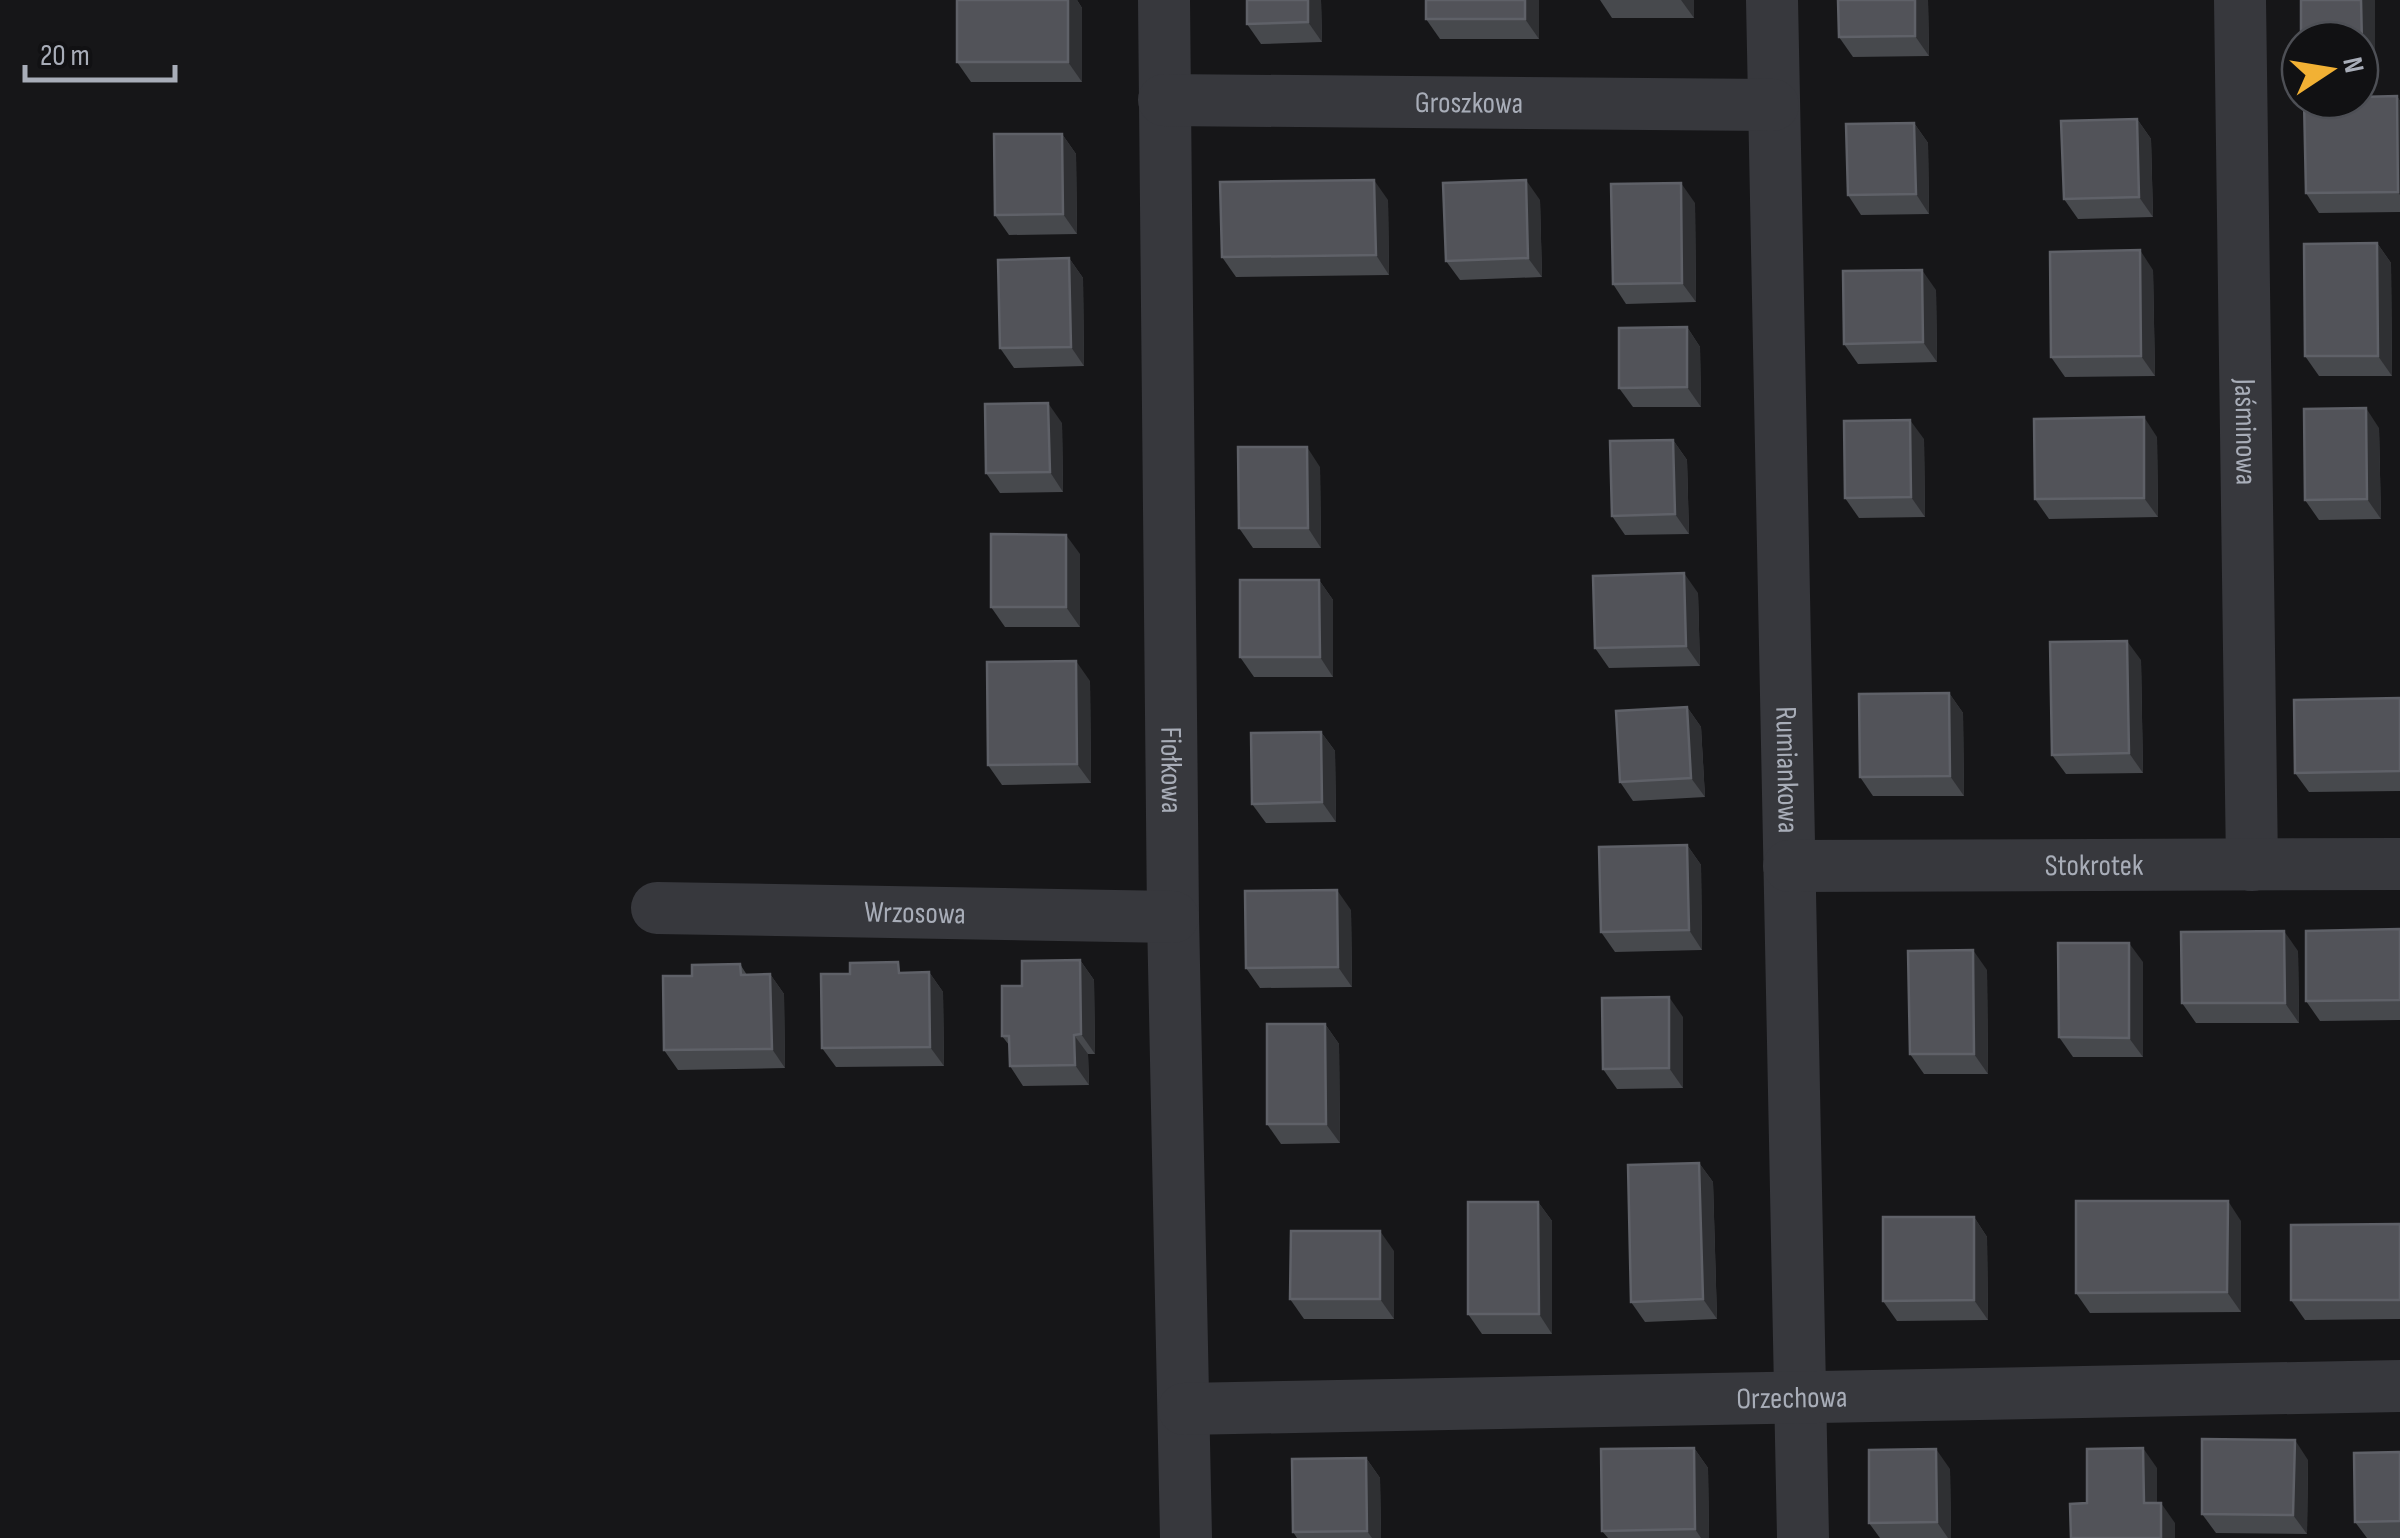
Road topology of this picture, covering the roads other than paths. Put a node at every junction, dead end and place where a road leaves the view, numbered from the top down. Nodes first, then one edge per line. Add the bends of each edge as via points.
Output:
1 (1164, 0) edge
2 (1772, 0) edge
3 (2240, 0) edge
4 (1164, 100) junction
5 (1772, 105) junction
6 (2400, 864) edge
7 (2252, 865) junction
8 (1790, 866) junction
9 (657, 908) dead end
10 (1173, 918) junction
11 (2400, 1386) edge
12 (1801, 1397) junction
13 (1184, 1409) junction
14 (1186, 1538) edge
15 (1802, 1538) edge

1 - 4 street, Fiołkowa
2 - 5 street, Rumiankowa
3 - 7 street, Jaśminowa
4 - 5 street, Groszkowa
4 - 10 street, Fiołkowa
5 - 8 street, Rumiankowa
6 - 7 street, Stokrotek
7 - 8 street, Stokrotek
8 - 12 street, Rumiankowa
9 - 10 street, Wrzosowa
10 - 13 street, Fiołkowa
11 - 12 street, Orzechowa
12 - 13 street, Orzechowa
12 - 15 street, Rumiankowa
13 - 14 street, Fiołkowa

